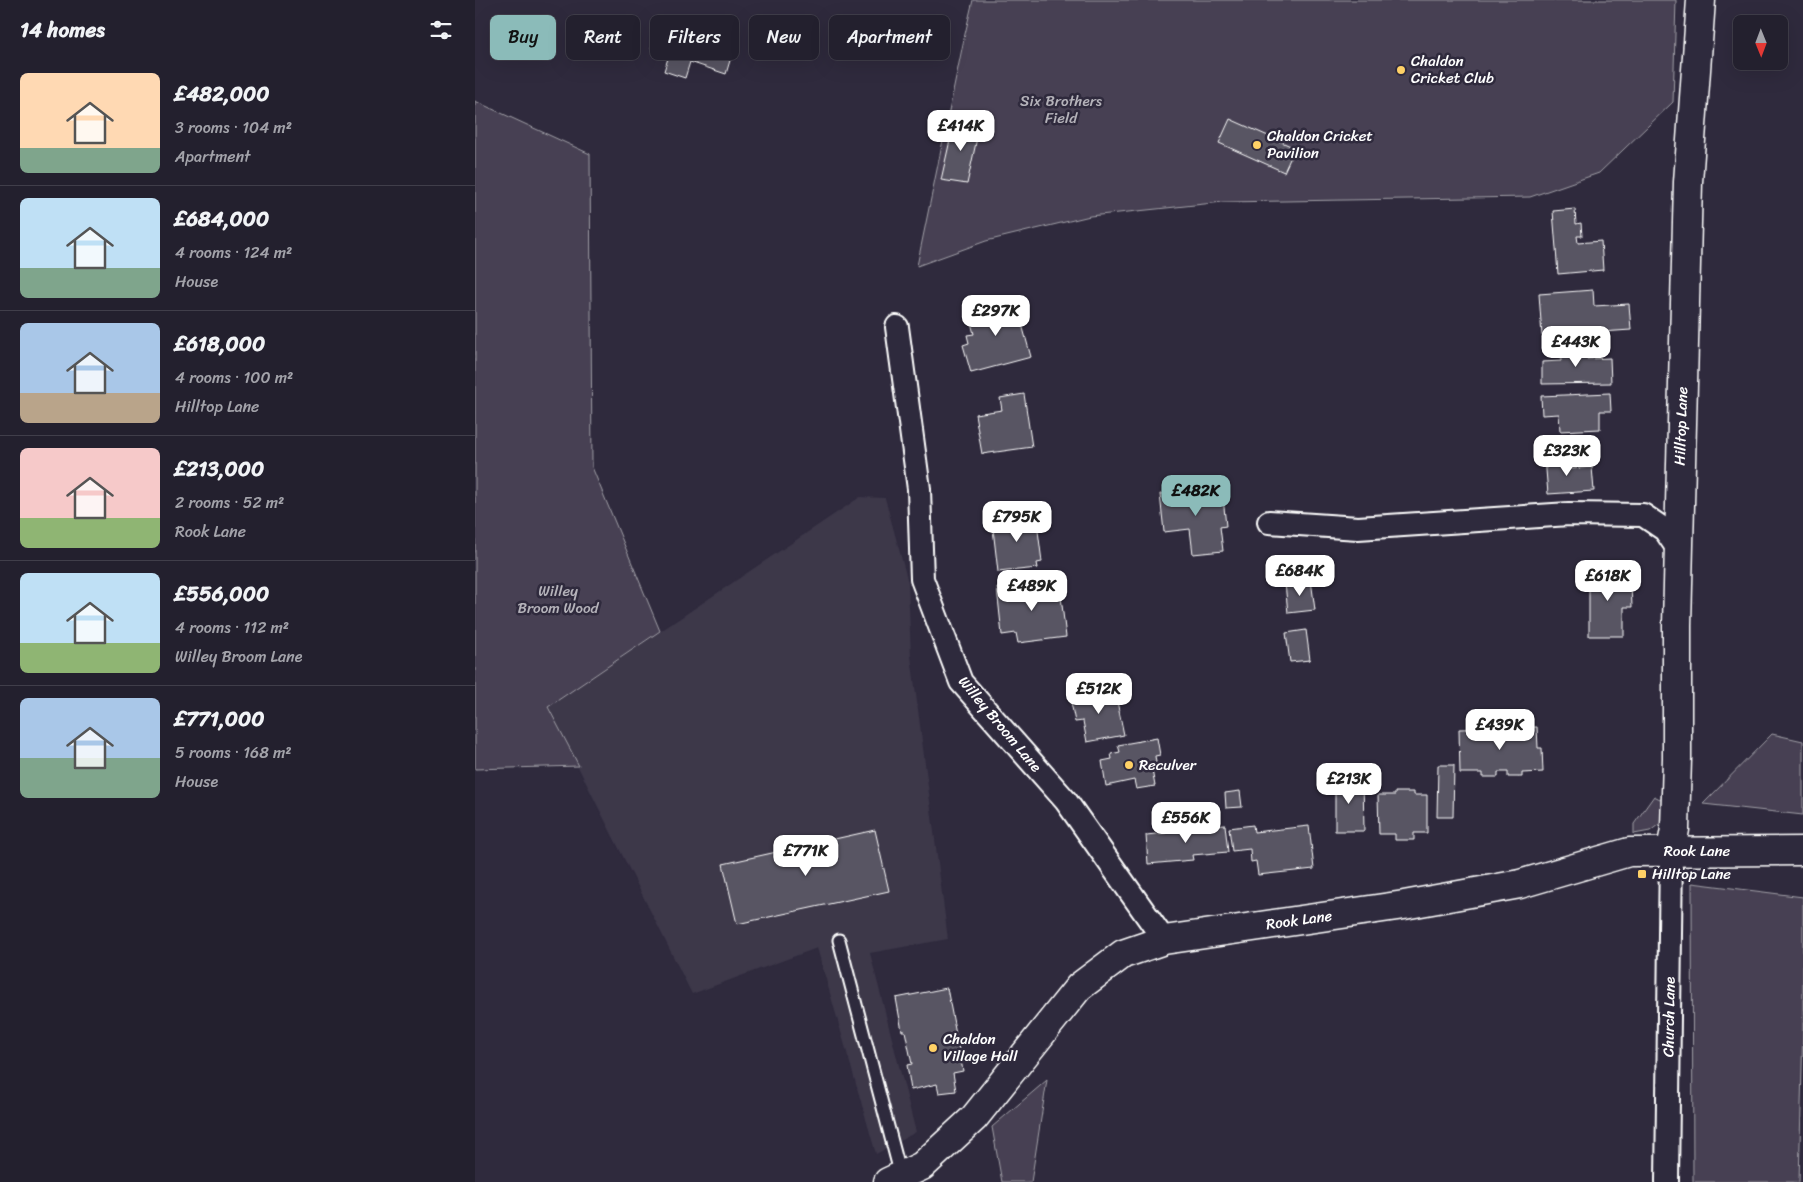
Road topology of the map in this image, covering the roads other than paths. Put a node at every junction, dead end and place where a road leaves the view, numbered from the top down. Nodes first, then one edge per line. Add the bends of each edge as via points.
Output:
1 (1701, 0) edge
2 (897, 327) dead end
3 (1269, 522) dead end
4 (1678, 549) junction
5 (1671, 851) junction
6 (1803, 851) edge
7 (839, 940) dead end
8 (1164, 940) junction
9 (895, 1179) edge
10 (1667, 1182) edge

1 - 4 main road, Hilltop Lane via 1688,182
2 - 8 street, Willey Broom Lane via 919,489 922,579 961,682 1066,801
3 - 4 street via 1358,528 1569,514 1643,515 1665,530
4 - 5 main road, Hilltop Lane via 1677,758 1675,829
5 - 6 main road, Rook Lane
5 - 8 main road, Rook Lane via 1629,852 1520,884 1404,905
5 - 10 street, Church Lane
7 - 9 lane
8 - 9 main road, Rook Lane via 1123,954 1079,987 975,1118 922,1166

